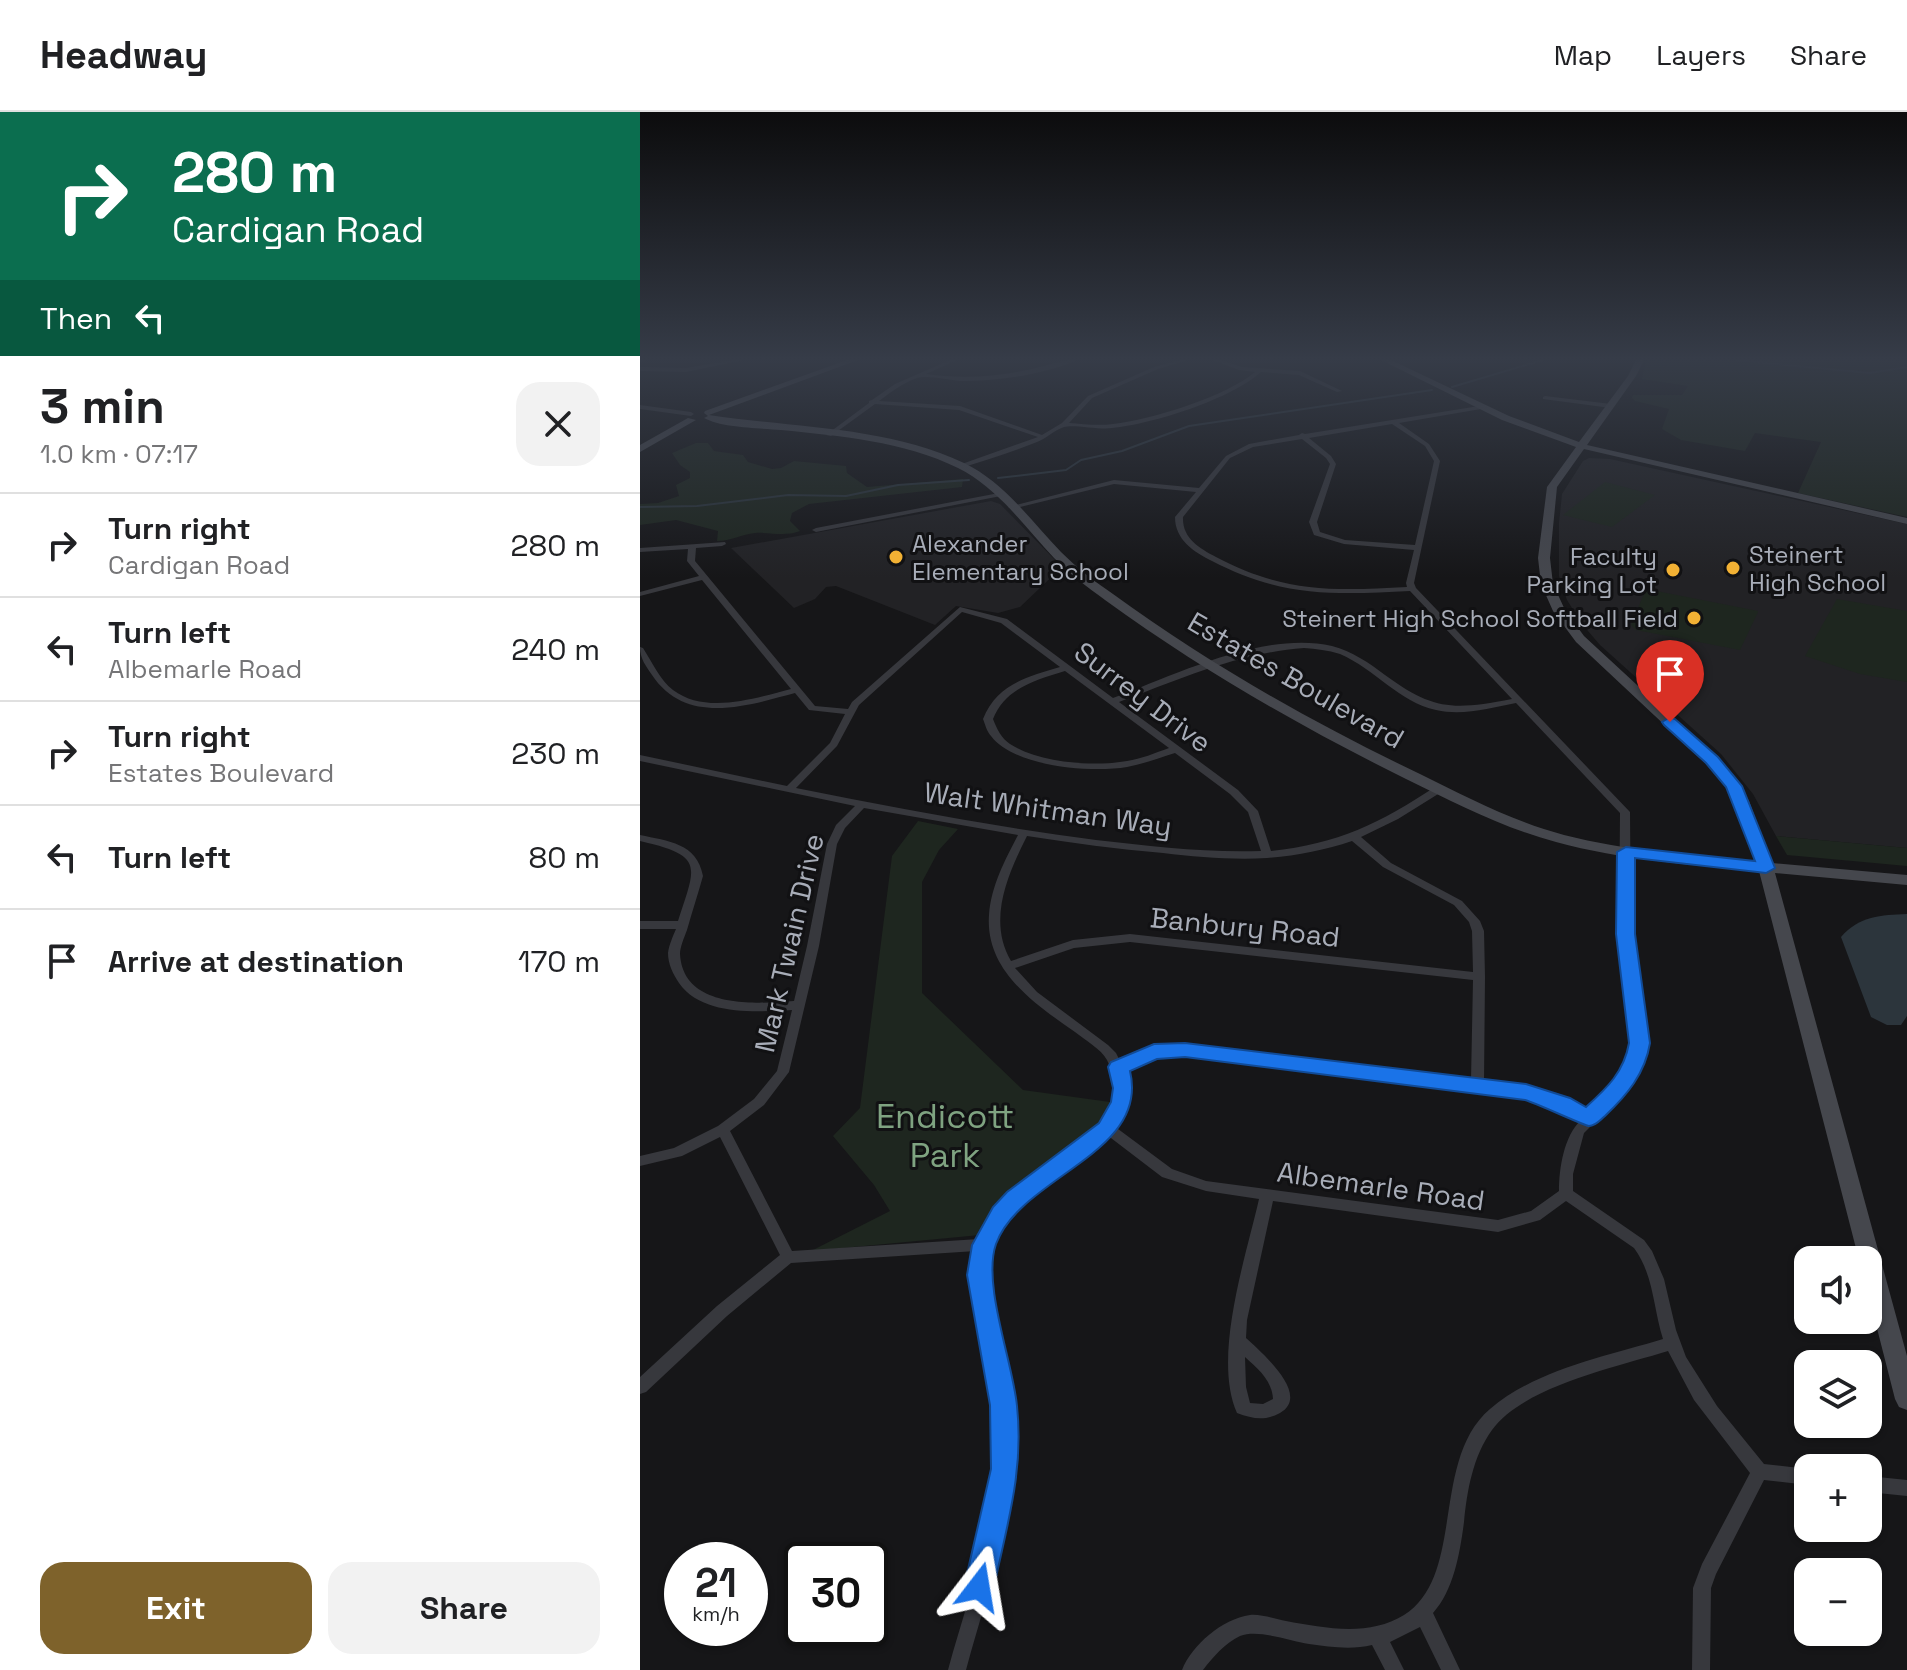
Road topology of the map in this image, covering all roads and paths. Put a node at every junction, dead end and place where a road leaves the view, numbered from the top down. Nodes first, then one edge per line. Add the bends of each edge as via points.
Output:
1 (666, 433) edge
2 (814, 433) edge
3 (832, 433) edge
4 (1031, 433) edge
5 (1050, 433) edge
6 (1318, 433) edge
7 (1409, 433) edge
8 (1539, 433) edge
9 (1591, 433) edge
10 (829, 435) junction
11 (1302, 435) junction
12 (1043, 437) junction
13 (1581, 446) junction
14 (640, 449) edge
15 (1637, 459) junction
16 (1569, 461) junction
17 (961, 466) junction
18 (1199, 490) junction
19 (999, 495) junction
20 (1012, 507) junction
21 (1907, 521) edge
22 (816, 530) dead end
23 (722, 544) dead end
24 (692, 547) junction
25 (1418, 548) junction
26 (640, 550) edge
27 (704, 577) junction
28 (1412, 589) junction
29 (640, 594) edge
30 (640, 650) edge
31 (1212, 666) junction
32 (1067, 667) junction
33 (797, 690) junction
34 (1519, 700) junction
35 (1113, 701) junction
36 (849, 712) junction
37 (1176, 749) junction
38 (640, 758) edge
39 (789, 789) junction
40 (1439, 789) junction
41 (862, 804) junction
42 (1024, 833) junction
43 (1354, 837) junction
44 (640, 838) edge
45 (1626, 852) junction
46 (1267, 855) junction
47 (1766, 868) junction
48 (1907, 880) edge
49 (640, 925) edge
50 (682, 925) junction
51 (1009, 966) junction
52 (1479, 977) junction
53 (799, 1005) junction
54 (1119, 1067) junction
55 (1477, 1086) junction
56 (1588, 1118) junction
57 (1107, 1128) junction
58 (723, 1130) junction
59 (640, 1161) edge
60 (1566, 1193) junction
61 (1267, 1195) junction
62 (984, 1245) junction
63 (788, 1257) junction
64 (1238, 1341) dead end
65 (1672, 1343) junction
66 (640, 1387) edge
67 (1907, 1399) edge
68 (1760, 1472) junction
69 (1794, 1476) edge
70 (1882, 1485) edge
71 (1907, 1488) edge
72 (1422, 1611) junction
73 (1378, 1637) junction
74 (957, 1670) edge
75 (1191, 1670) edge
76 (1395, 1670) edge
77 (1451, 1670) edge
78 (1701, 1670) edge

1 - 14 street
2 - 10 street, Estates Boulevard
3 - 10 street
4 - 12 street
5 - 12 street
6 - 11 street
7 - 25 street via 1427,445 1437,461
8 - 13 street
9 - 13 street
10 - 17 street, Estates Boulevard via 904,446
11 - 18 street via 1234,453
11 - 25 street via 1333,464 1313,522 1317,533 1344,542
12 - 17 street
13 - 15 street
13 - 16 street
15 - 16 street via 1592,456
15 - 21 street
16 - 47 street via 1549,499 1544,558 1552,597 1580,639 1723,772 1742,801
17 - 19 street, Estates Boulevard
18 - 20 street via 1114,482
18 - 28 street via 1179,517 1182,535 1246,577 1316,592
19 - 20 street, Estates Boulevard
19 - 22 street
20 - 31 street, Estates Boulevard via 1082,577
23 - 24 street
24 - 26 street
24 - 27 street via 691,561
25 - 28 street
27 - 29 street
27 - 33 street
28 - 34 street
30 - 33 street via 670,691 686,699 740,703
31 - 34 street via 1266,648 1318,646 1361,660 1435,707 1467,709
31 - 35 street
31 - 40 street, Estates Boulevard via 1307,723
32 - 35 street, Surrey Drive
32 - 36 street, Surrey Drive via 1004,621 960,609
32 - 37 street via 1019,684 1001,697 988,719 999,742 1029,756 1100,766 1140,762
33 - 36 street via 818,710
34 - 45 street via 1621,805
35 - 37 street, Surrey Drive
36 - 39 street via 834,744
37 - 46 street, Surrey Drive via 1244,801 1258,822
38 - 39 street, Walt Whitman Way
39 - 41 street, Walt Whitman Way
40 - 43 street, Walt Whitman Way
40 - 45 street, Estates Boulevard via 1524,828
41 - 42 street, Walt Whitman Way
41 - 53 street, Mark Twain Drive via 832,844
42 - 46 street, Walt Whitman Way via 1188,852
42 - 51 street via 995,899 995,930
43 - 46 street, Walt Whitman Way
43 - 52 street via 1387,865 1468,912 1478,931
44 - 50 street via 681,849 695,861 698,876
45 - 47 street, Estates Boulevard
45 - 56 street via 1625,934 1637,1058 1622,1087
47 - 48 street, Estates Boulevard
47 - 67 street
49 - 50 street
50 - 53 street via 674,964 695,992 739,1007
51 - 52 street, Banbury Road via 1073,944 1130,938
51 - 54 street via 1032,994 1102,1046
52 - 55 street
53 - 58 street, Mark Twain Drive via 783,1072 759,1102
54 - 55 street via 1154,1052 1185,1050
54 - 57 street via 1121,1102
55 - 56 street via 1544,1097
56 - 60 street via 1572,1145
57 - 61 street, Albemarle Road via 1167,1173 1206,1186
57 - 62 street via 1015,1199
58 - 59 street, Mark Twain Drive via 677,1152
58 - 63 street
60 - 61 street, Albemarle Road via 1535,1216 1498,1226
60 - 65 street via 1648,1255
61 - 64 street
62 - 63 street
62 - 74 street via 980,1275 1004,1405 1005,1469
63 - 66 street
65 - 68 street via 1700,1396
65 - 72 street via 1528,1391 1492,1418 1467,1458 1447,1570
68 - 69 street
68 - 78 street via 1702,1588
70 - 71 street
72 - 73 street
72 - 77 street
73 - 75 street via 1332,1640 1253,1624 1238,1626 1212,1643
73 - 76 street

